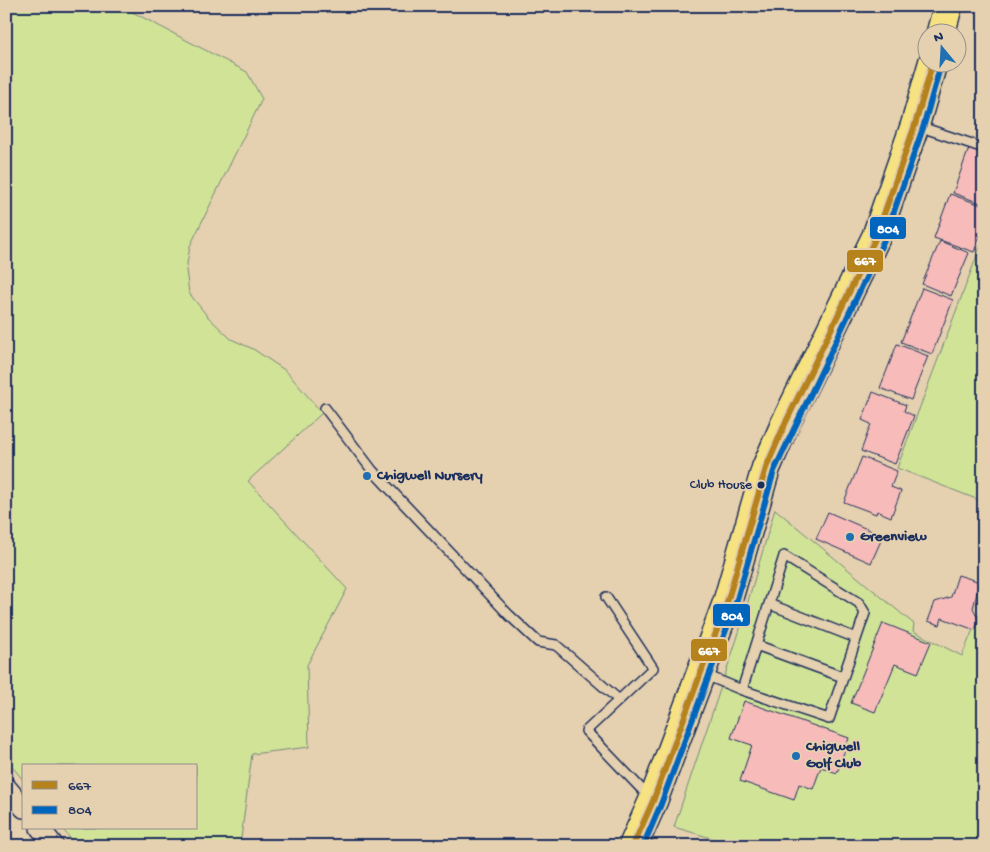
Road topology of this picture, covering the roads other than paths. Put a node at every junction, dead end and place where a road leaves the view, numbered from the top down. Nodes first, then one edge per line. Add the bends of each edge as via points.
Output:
1 (948, 6) edge
2 (944, 22) edge
3 (929, 72) edge
4 (915, 125) junction
5 (984, 148) edge
6 (325, 408) dead end
7 (606, 597) dead end
8 (769, 604) junction
9 (856, 638) junction
10 (756, 645) junction
11 (701, 673) junction
12 (843, 677) junction
13 (742, 690) junction
14 (620, 700) junction
15 (6, 787) edge
16 (653, 801) junction
17 (22, 806) edge
18 (42, 830) edge
19 (54, 846) edge
20 (634, 846) edge

1 - 2 main road
3 - 4 main road
4 - 5 lane
4 - 11 main road via 876,237 766,468 727,603
6 - 14 lane via 372,470 509,615 538,642 556,645
7 - 14 lane via 653,668
8 - 9 lane
8 - 9 lane via 784,556 859,603 865,613
8 - 10 lane
9 - 12 lane
10 - 12 lane
10 - 13 lane
11 - 13 lane
11 - 16 main road
12 - 13 lane via 829,718
14 - 16 lane via 586,731
15 - 17 street
16 - 20 main road
18 - 19 street

